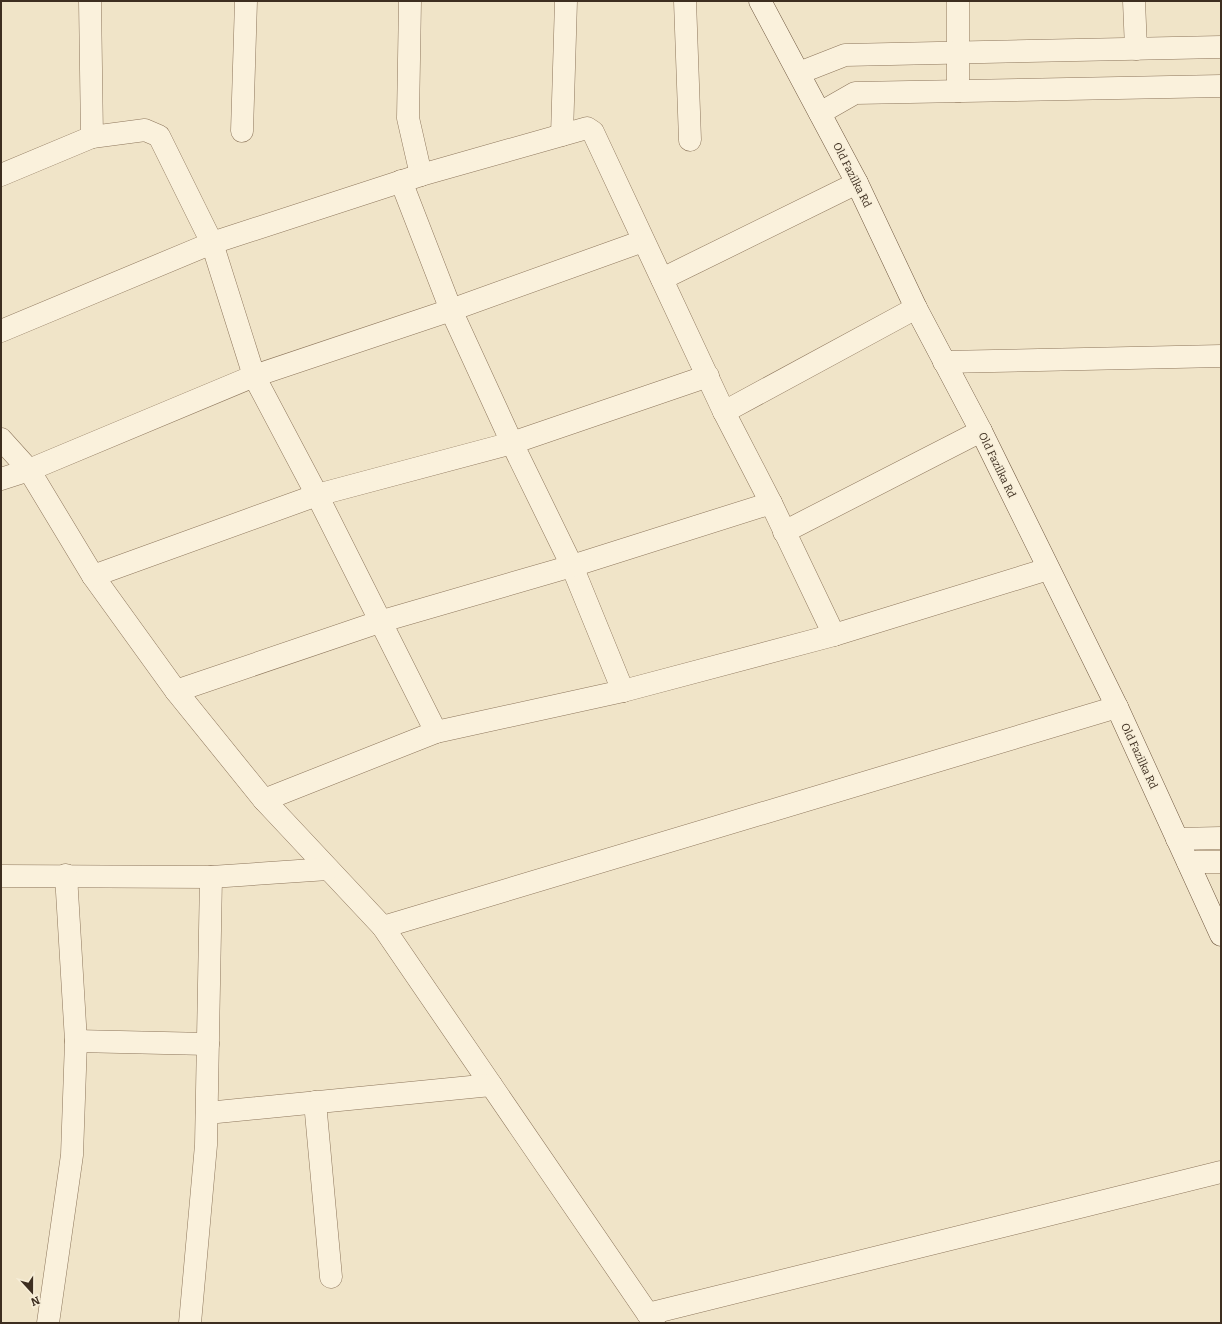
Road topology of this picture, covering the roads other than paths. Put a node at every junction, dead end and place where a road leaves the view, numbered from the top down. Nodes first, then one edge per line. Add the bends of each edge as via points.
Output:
1 (90, 1) edge
2 (246, 1) edge
3 (410, 1) edge
4 (566, 1) edge
5 (685, 1) edge
6 (760, 1) edge
7 (958, 1) edge
8 (1134, 1) edge
9 (1221, 47) edge
10 (1136, 49) junction
11 (958, 53) junction
12 (799, 73) junction
13 (1221, 86) edge
14 (958, 91) junction
15 (820, 113) junction
16 (242, 131) dead end
17 (562, 135) junction
18 (92, 137) junction
19 (690, 140) dead end
20 (1, 175) edge
21 (411, 178) junction
22 (857, 183) junction
23 (643, 241) junction
24 (212, 242) junction
25 (662, 279) junction
26 (916, 308) junction
27 (451, 310) junction
28 (1, 331) edge
29 (1221, 356) edge
30 (944, 362) junction
31 (254, 376) junction
32 (708, 376) junction
33 (724, 412) junction
34 (981, 431) junction
35 (1, 438) edge
36 (512, 443) junction
37 (29, 470) junction
38 (1, 478) edge
39 (317, 495) junction
40 (771, 503) junction
41 (784, 532) junction
42 (572, 566) junction
43 (1048, 569) junction
44 (93, 576) junction
45 (379, 622) junction
46 (834, 635) junction
47 (176, 691) junction
48 (623, 691) junction
49 (1117, 707) junction
50 (436, 732) junction
51 (264, 800) junction
52 (1221, 838) edge
53 (1177, 839) junction
54 (1188, 862) junction
55 (1221, 862) edge
56 (328, 869) junction
57 (66, 875) junction
58 (1, 876) edge
59 (211, 877) junction
60 (383, 928) junction
61 (1221, 935) edge
62 (76, 1041) junction
63 (208, 1044) junction
64 (491, 1085) junction
65 (315, 1102) junction
66 (207, 1113) junction
67 (1221, 1172) edge
68 (331, 1277) dead end
69 (651, 1318) edge
70 (48, 1323) edge
71 (190, 1323) edge

1 - 18 street
2 - 16 street
3 - 21 street via 408,118
4 - 17 street
5 - 19 street
6 - 12 street, Old Fazilka Rd
7 - 11 street
8 - 10 street
9 - 10 street
10 - 11 street
11 - 12 street via 845,55
11 - 14 street
12 - 15 street, Old Fazilka Rd
13 - 14 street
14 - 15 street via 855,93
15 - 22 street, Old Fazilka Rd
17 - 21 street
17 - 23 street via 587,128 593,132
18 - 20 street
18 - 24 street via 145,130 159,136
21 - 24 street
21 - 27 street
22 - 25 street
22 - 26 street, Old Fazilka Rd
23 - 25 street
23 - 27 street
24 - 28 street
24 - 31 street
25 - 32 street
26 - 30 street, Old Fazilka Rd
26 - 33 street
27 - 31 street
27 - 36 street
29 - 30 street
30 - 34 street, Old Fazilka Rd
31 - 37 street
31 - 39 street
32 - 33 street
32 - 36 street
33 - 40 street
34 - 41 street
34 - 43 street, Old Fazilka Rd
35 - 37 street
36 - 39 street
36 - 42 street
37 - 38 street
37 - 44 street
39 - 44 street
39 - 45 street
40 - 41 street
40 - 42 street
41 - 46 street
42 - 45 street
42 - 48 street
43 - 46 street
43 - 49 street, Old Fazilka Rd
44 - 47 street
45 - 47 street
45 - 50 street
46 - 48 street
47 - 51 street
48 - 50 street
49 - 53 street, Old Fazilka Rd
49 - 60 street
50 - 51 street
51 - 56 street
52 - 53 street
53 - 54 street, Old Fazilka Rd
54 - 55 street
54 - 61 street, Old Fazilka Rd
56 - 59 street
56 - 60 street
57 - 58 street
57 - 59 street
57 - 62 street
59 - 63 street
60 - 64 street
62 - 63 street
62 - 70 street via 72,1155
63 - 66 street
64 - 65 street
64 - 69 street
65 - 66 street
65 - 68 street
66 - 71 street
67 - 69 street

